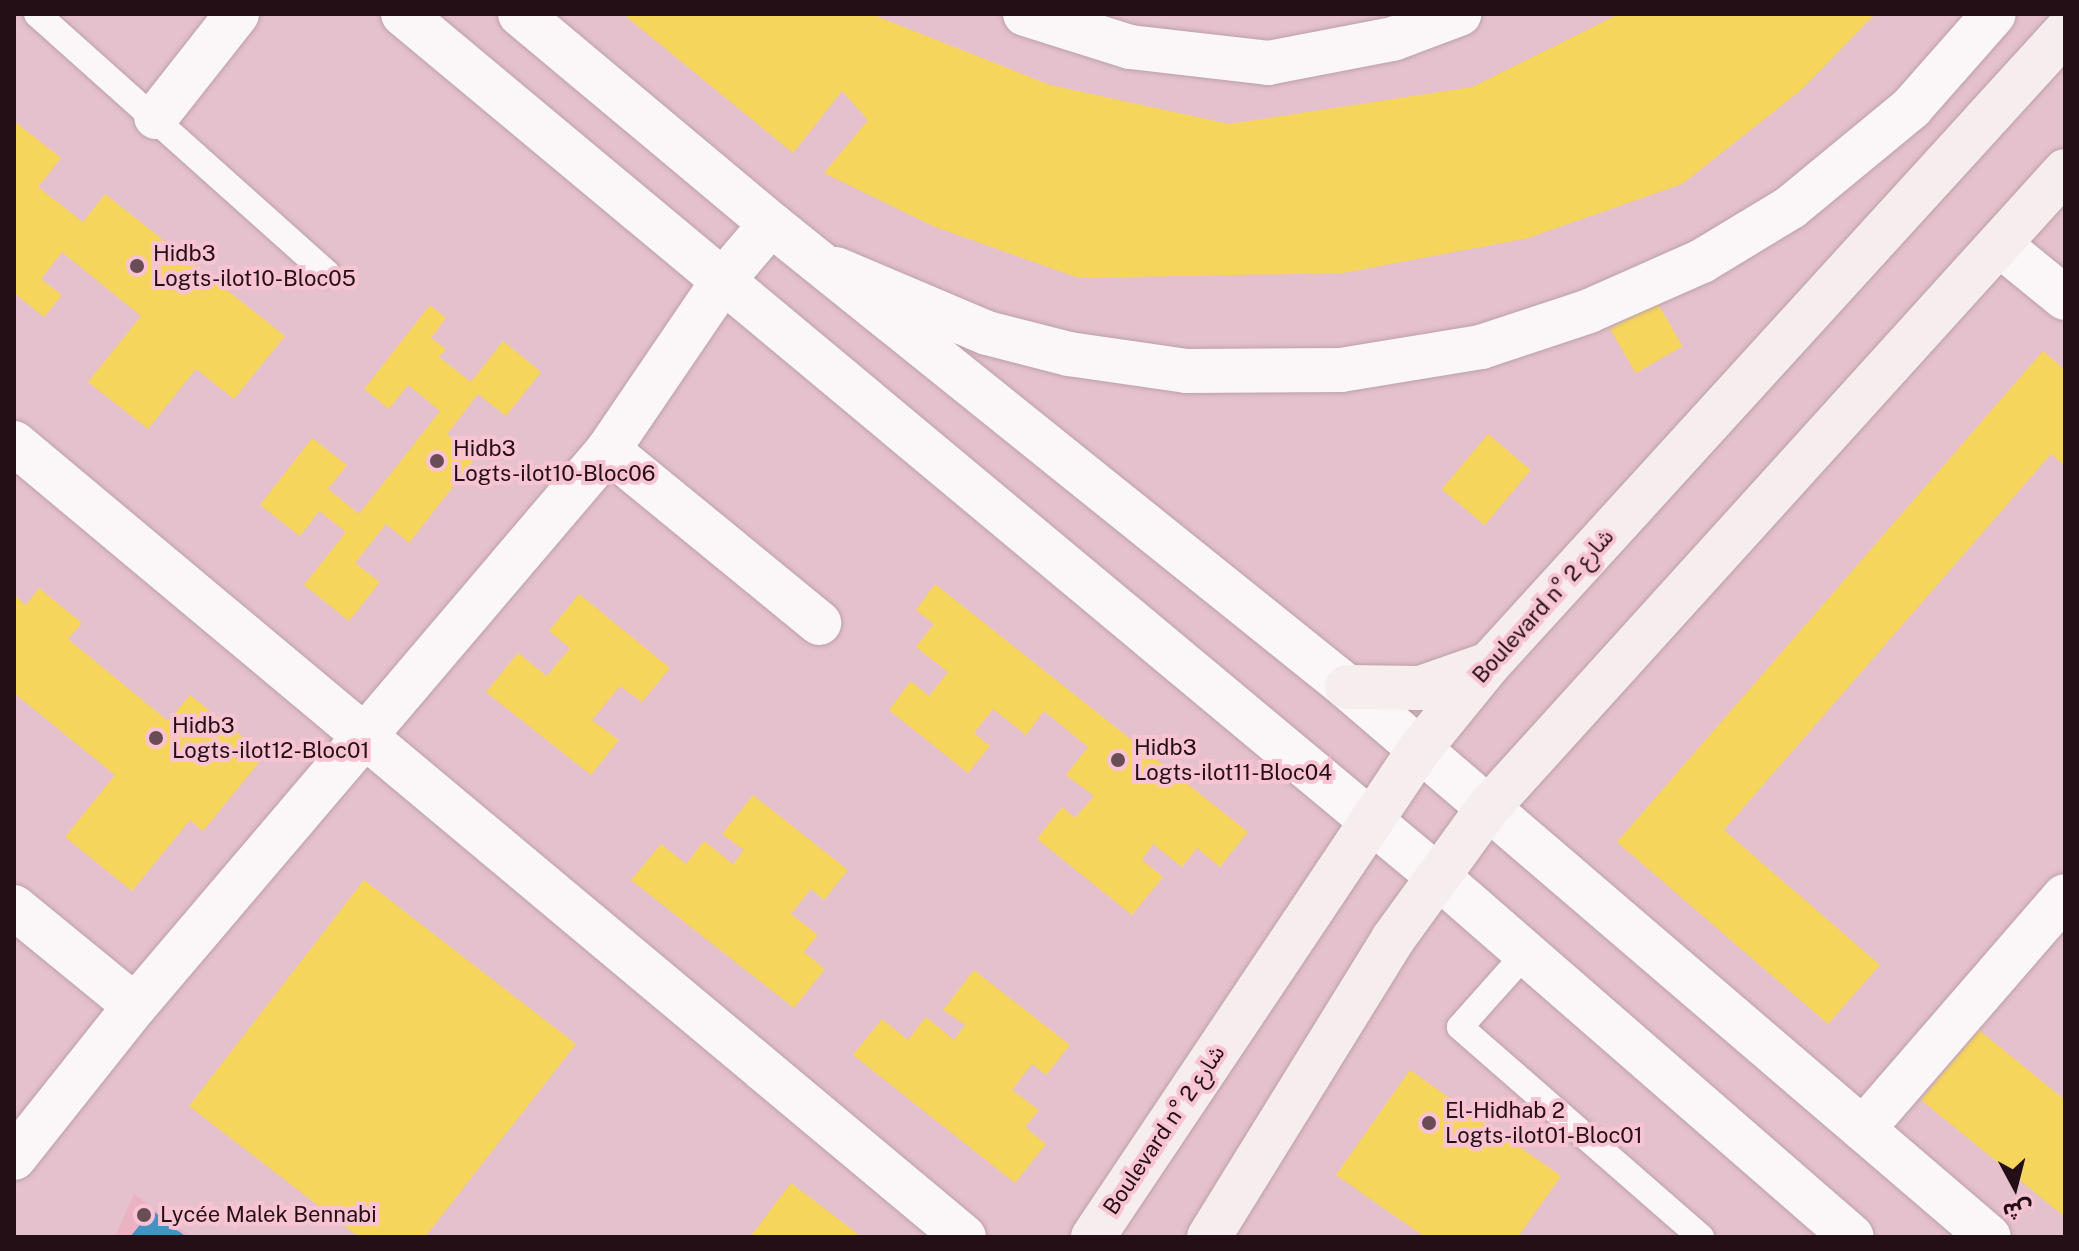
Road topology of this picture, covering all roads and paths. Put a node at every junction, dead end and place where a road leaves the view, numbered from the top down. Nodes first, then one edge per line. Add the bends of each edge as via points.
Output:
1 (37, 14) edge
2 (237, 14) edge
3 (403, 14) edge
4 (520, 14) edge
5 (1025, 14) edge
6 (1459, 14) edge
7 (1994, 14) edge
8 (2065, 32) edge
9 (156, 117) junction
10 (2065, 171) edge
11 (771, 224) junction
12 (2000, 245) junction
13 (831, 267) junction
14 (327, 273) dead end
15 (724, 279) junction
16 (2065, 298) edge
17 (14, 443) edge
18 (608, 450) junction
19 (819, 623) dead end
20 (1489, 664) junction
21 (1347, 687) junction
22 (364, 735) junction
23 (1419, 750) junction
24 (1487, 809) junction
25 (1371, 820) junction
26 (1436, 875) junction
27 (2065, 896) edge
28 (14, 907) edge
29 (1526, 953) junction
30 (135, 1006) junction
31 (1863, 1129) junction
32 (14, 1158) edge
33 (964, 1237) edge
34 (1093, 1237) edge
35 (1209, 1237) edge
36 (1701, 1237) edge
37 (1852, 1237) edge
38 (1989, 1237) edge

1 - 9 lane
2 - 9 street
3 - 15 street
4 - 11 street
5 - 6 street via 1130,47 1268,63 1393,39
7 - 13 street via 1911,108 1791,207 1702,261 1589,311 1481,347 1341,370 1187,371 1069,354 987,333
8 - 20 main road, Boulevard n° شارع 2
9 - 14 lane
10 - 12 main road
11 - 13 street
11 - 15 street
12 - 16 street
12 - 24 main road
13 - 21 street
15 - 18 street
15 - 25 street
17 - 22 street
18 - 19 street
18 - 22 street
20 - 21 main road via 1420,688
20 - 23 main road, Boulevard n° شارع 2
21 - 23 street
22 - 30 street
22 - 33 street
23 - 24 street
23 - 25 main road, Boulevard n° شارع 2
24 - 26 main road
24 - 31 street
25 - 26 street
25 - 34 main road, Boulevard n° شارع 2
26 - 29 street
26 - 35 main road
27 - 31 street
28 - 30 street
29 - 36 lane via 1460,1027
29 - 37 street
30 - 32 street
31 - 38 street

